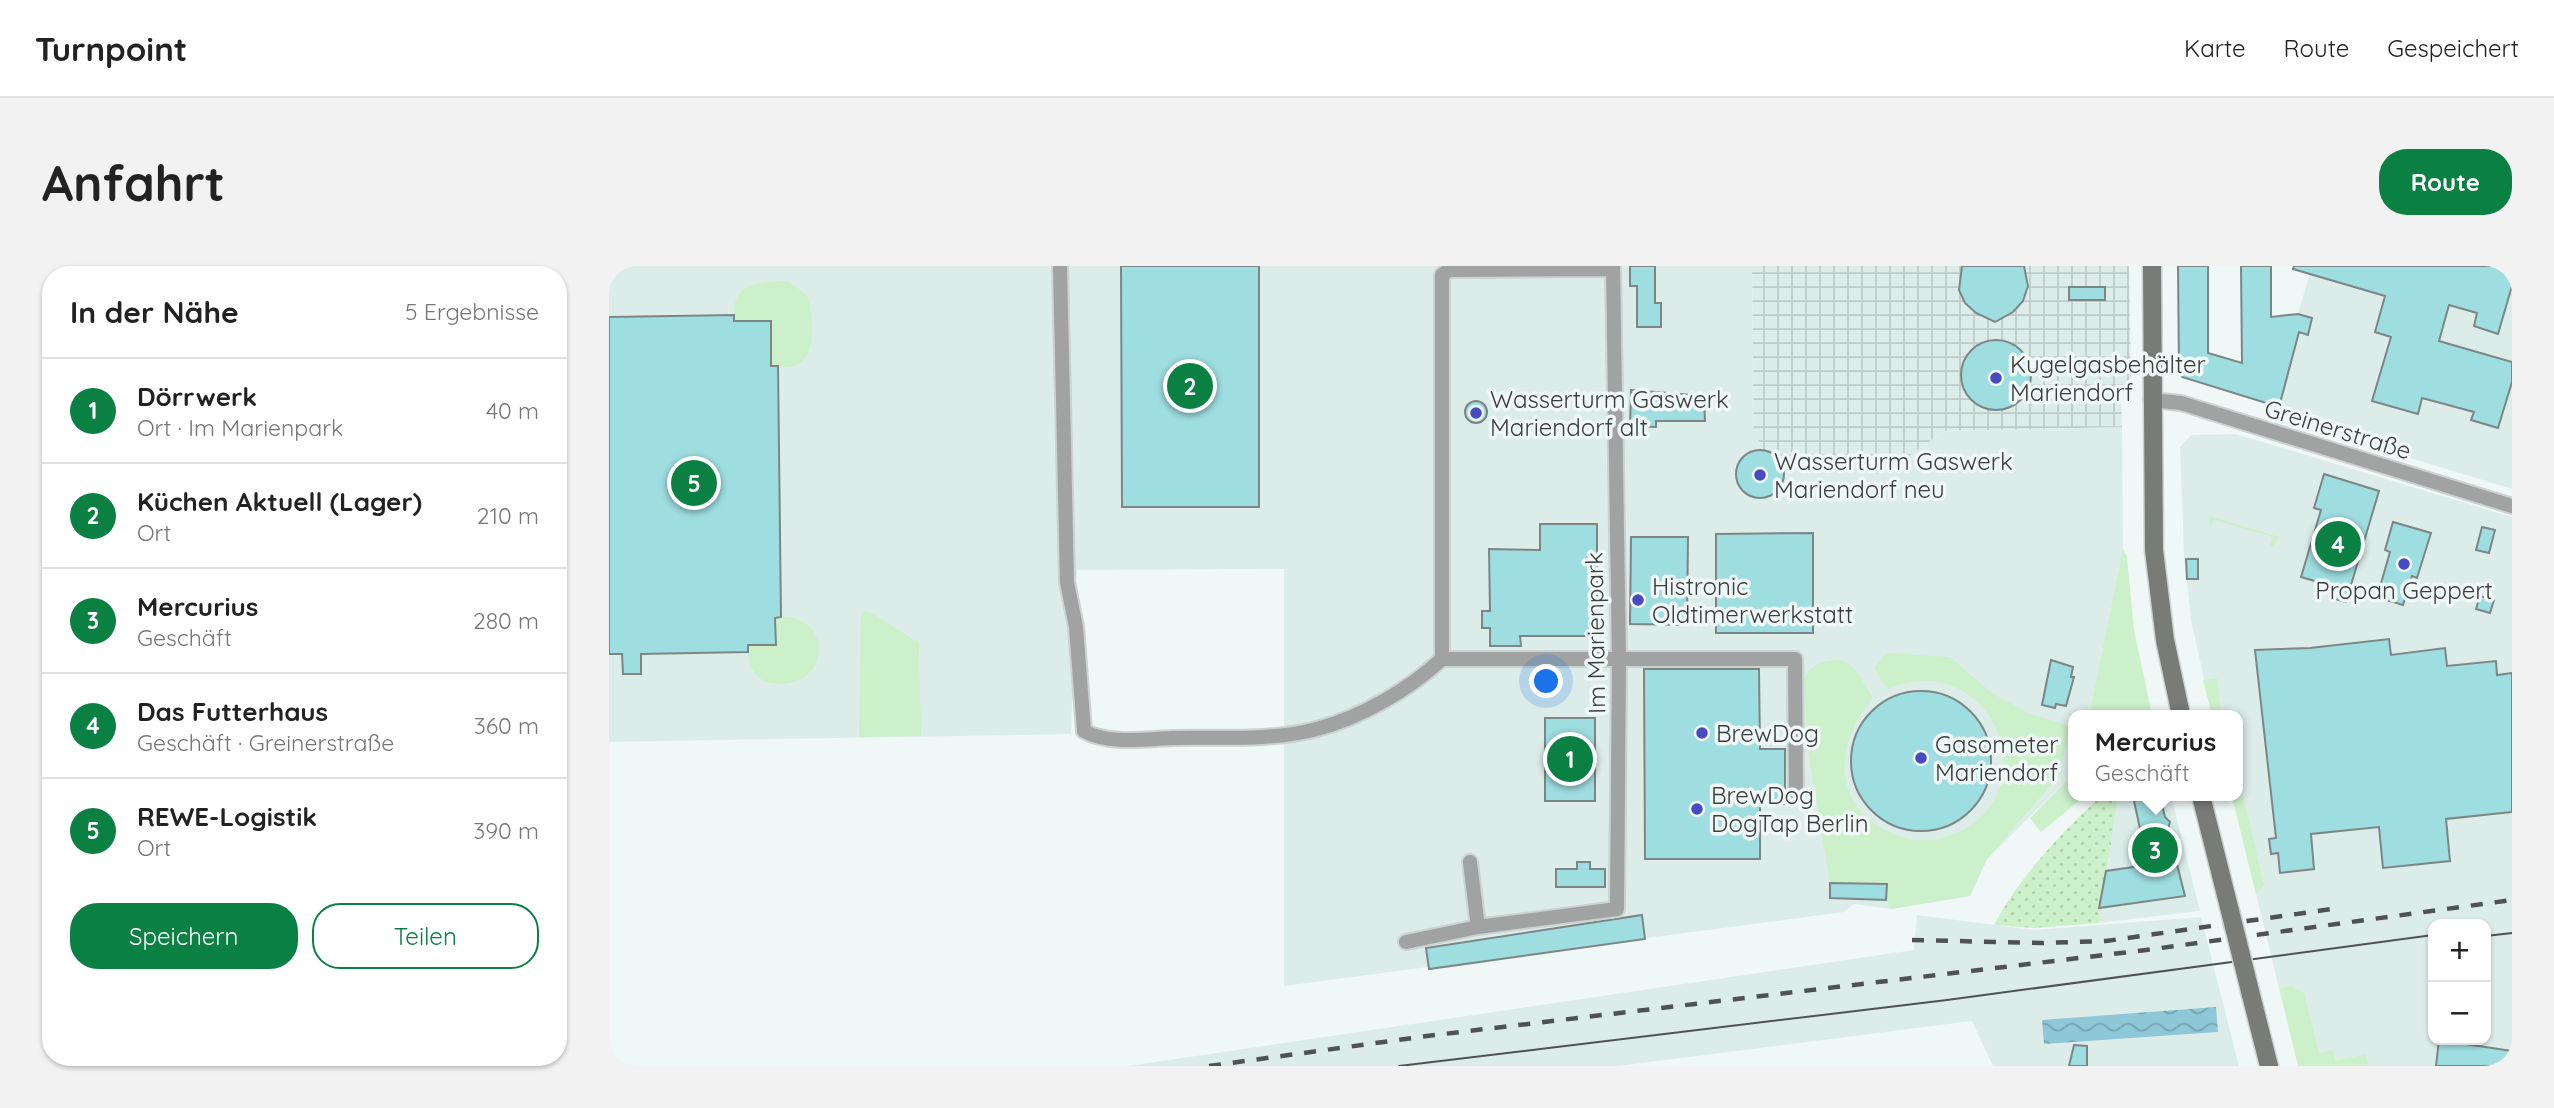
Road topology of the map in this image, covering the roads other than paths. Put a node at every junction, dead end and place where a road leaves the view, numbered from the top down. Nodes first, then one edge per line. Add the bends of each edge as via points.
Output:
1 (1060, 266) edge
2 (2152, 266) edge
3 (1613, 267) edge
4 (2151, 400) junction
5 (2512, 506) edge
6 (1441, 659) junction
7 (1624, 660) junction
8 (2180, 710) edge
9 (1796, 792) dead end
10 (2202, 801) edge
11 (1470, 862) dead end
12 (1478, 927) junction
13 (1406, 942) dead end
14 (2269, 1066) edge

1 - 6 street via 1067,582 1076,626 1084,731 1097,738 1134,739 1279,735 1316,729 1353,716 1418,681
2 - 4 main road
3 - 6 street, Im Marienpark via 1449,270 1442,275
3 - 7 street, Im Marienpark via 1618,638
4 - 5 street, Greinerstraße via 2181,403
4 - 8 main road via 2158,590
6 - 7 street
7 - 9 street via 1795,659
7 - 12 street, Im Marienpark via 1617,909
10 - 14 main road, bridge
11 - 12 street
12 - 13 street, Im Marienpark

